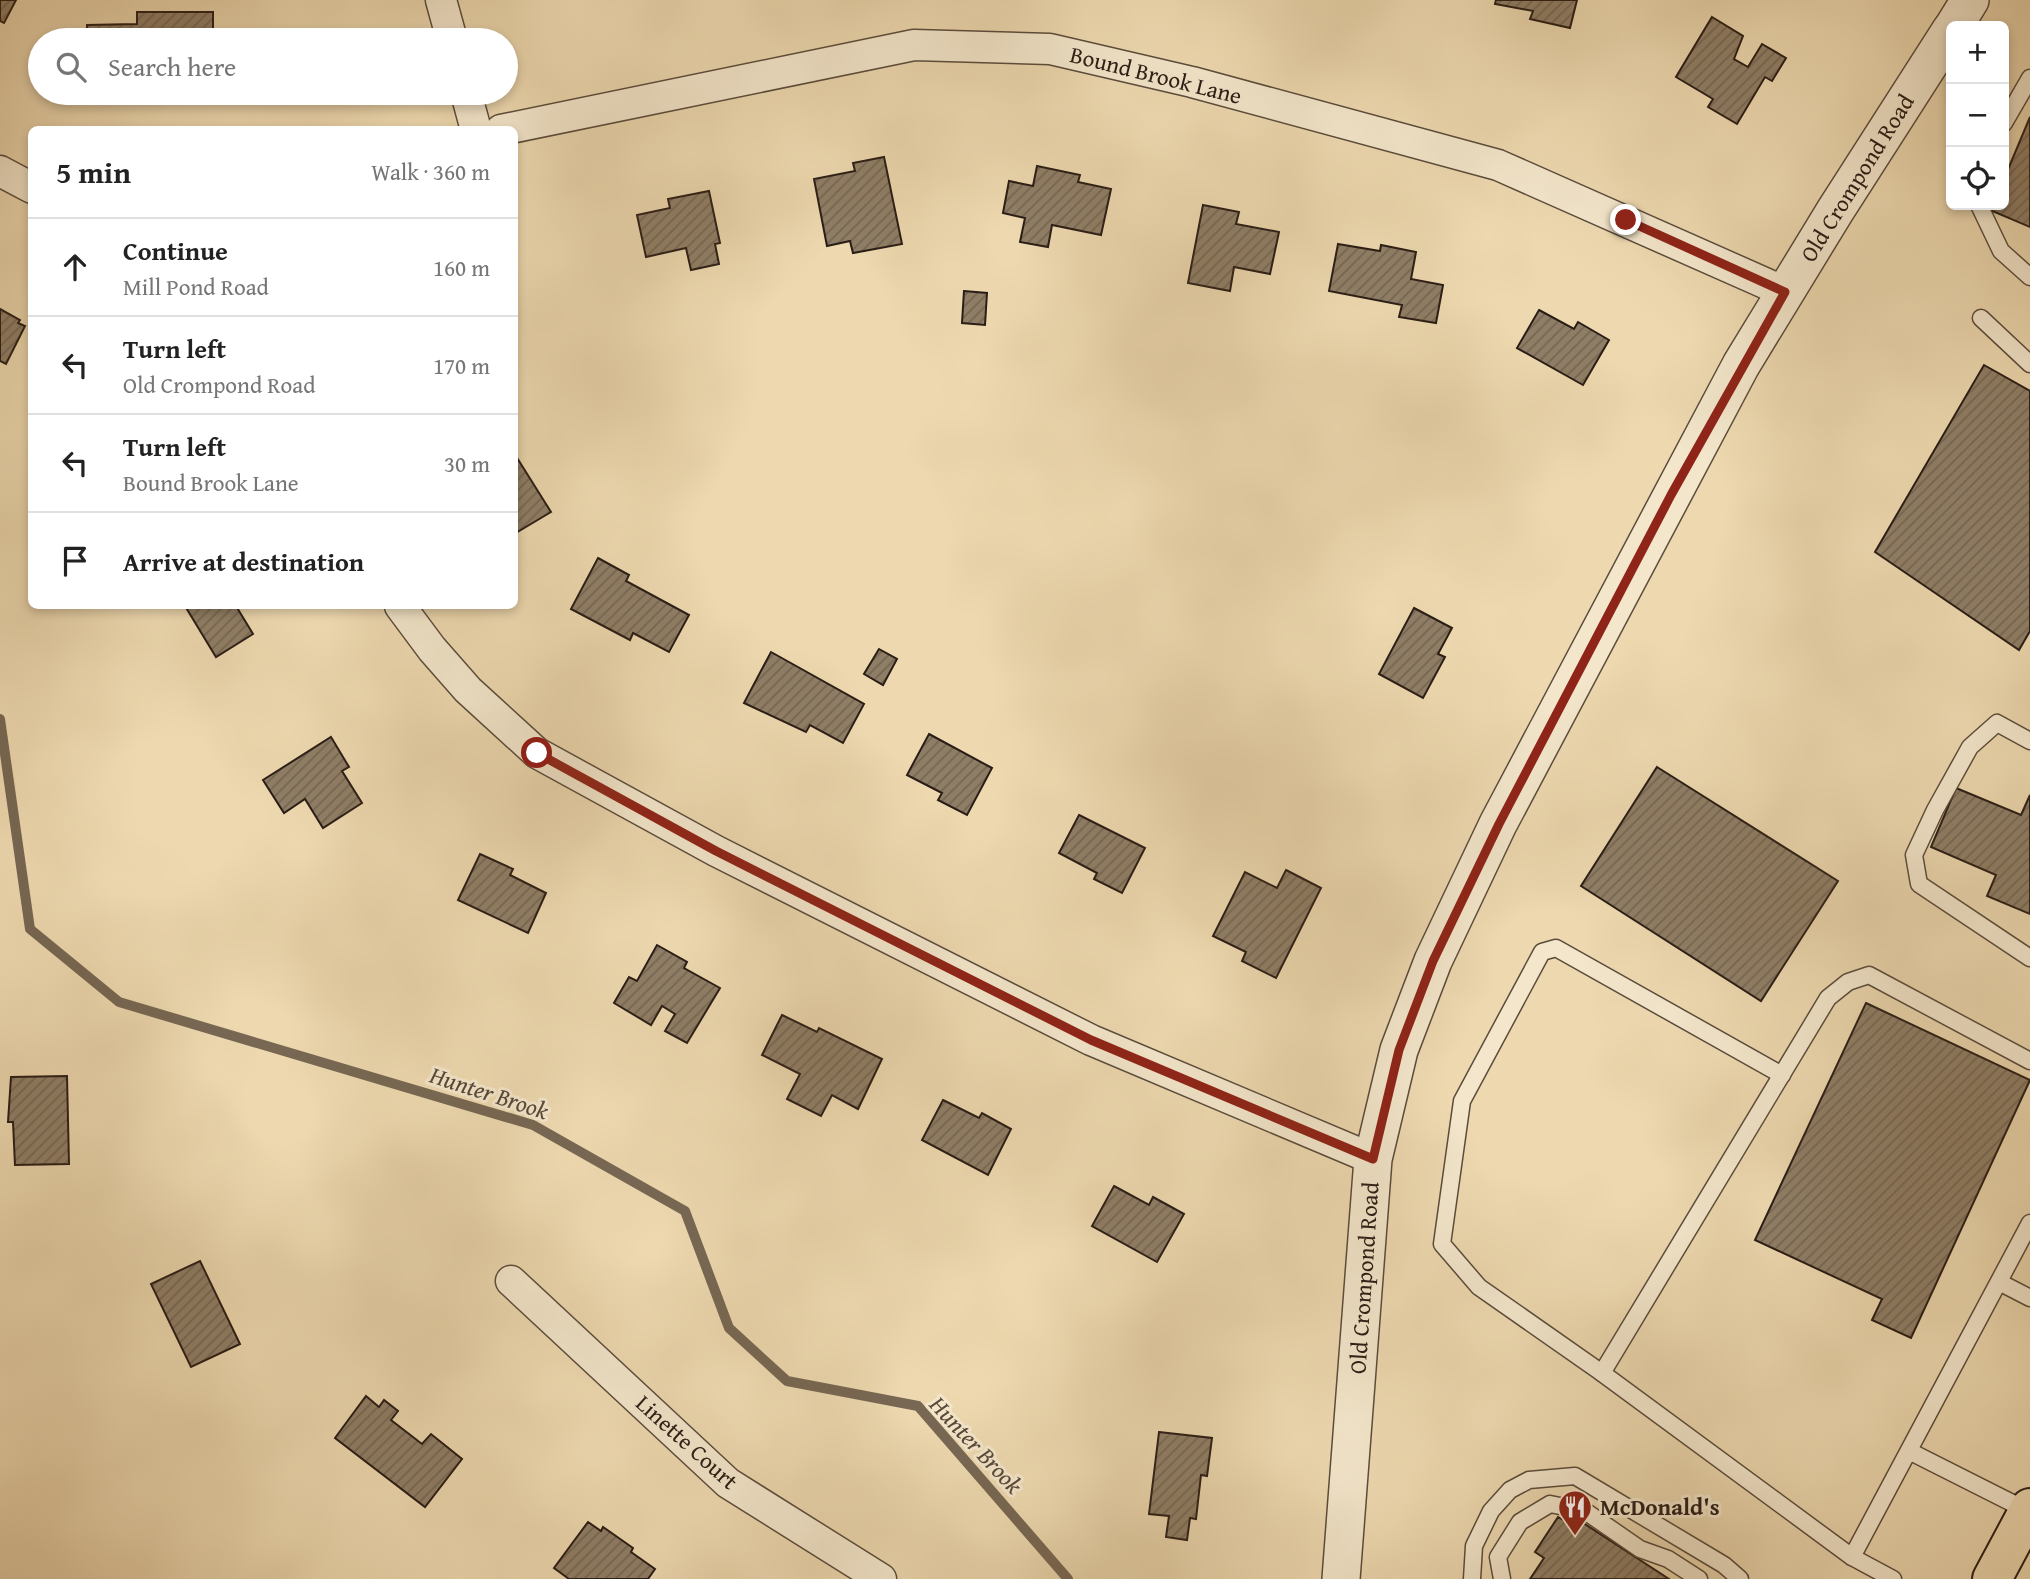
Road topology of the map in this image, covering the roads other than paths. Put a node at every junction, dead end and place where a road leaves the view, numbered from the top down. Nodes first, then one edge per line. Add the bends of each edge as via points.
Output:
1 (441, 0) edge
2 (1970, 0) edge
3 (1957, 21) edge
4 (449, 28) edge
5 (1946, 39) edge
6 (2030, 78) edge
7 (469, 105) edge
8 (2009, 114) edge
9 (475, 126) edge
10 (518, 127) edge
11 (0, 171) edge
12 (28, 186) edge
13 (1981, 210) edge
14 (2030, 277) edge
15 (1785, 292) junction
16 (1980, 318) dead end
17 (2030, 363) edge
18 (402, 609) edge
19 (2030, 741) edge
20 (2030, 958) edge
21 (2030, 1060) edge
22 (1782, 1075) junction
23 (1373, 1159) junction
24 (2030, 1223) edge
25 (510, 1281) dead end
26 (1999, 1282) junction
27 (2030, 1298) edge
28 (1602, 1373) junction
29 (1909, 1451) junction
30 (2029, 1509) edge
31 (1852, 1557) junction
32 (880, 1579) edge
33 (1341, 1579) edge
34 (1472, 1579) edge
35 (1503, 1579) edge
36 (1699, 1579) edge
37 (1740, 1579) edge
38 (1894, 1579) edge
39 (1992, 1579) edge

1 - 4 street
2 - 3 street, Old Crompond Road
5 - 15 street, Old Crompond Road
6 - 8 lane
7 - 9 street
10 - 15 street, Bound Brook Lane via 914,46 1050,49 1192,82 1498,165
11 - 12 street
13 - 14 lane via 2001,251
15 - 23 street, Old Crompond Road via 1671,495 1439,948 1399,1050
16 - 17 lane
18 - 23 street via 468,690 537,753 716,851 1091,1040
19 - 20 lane via 1997,723 1970,747 1914,855 1919,884
21 - 22 lane via 1868,975 1848,982 1828,998
22 - 28 lane
22 - 28 lane via 1556,948 1542,952 1462,1101 1441,1244 1479,1287
23 - 33 street, Old Crompond Road
24 - 26 lane
25 - 32 street, Linette Court via 728,1483
26 - 27 lane
26 - 29 lane
28 - 31 lane
29 - 30 lane
29 - 31 lane
30 - 39 highway
31 - 38 lane
34 - 37 lane via 1474,1546 1490,1511 1510,1490 1529,1480 1575,1476
35 - 36 lane via 1498,1557 1520,1522 1550,1504 1584,1511 1640,1549 1668,1559

